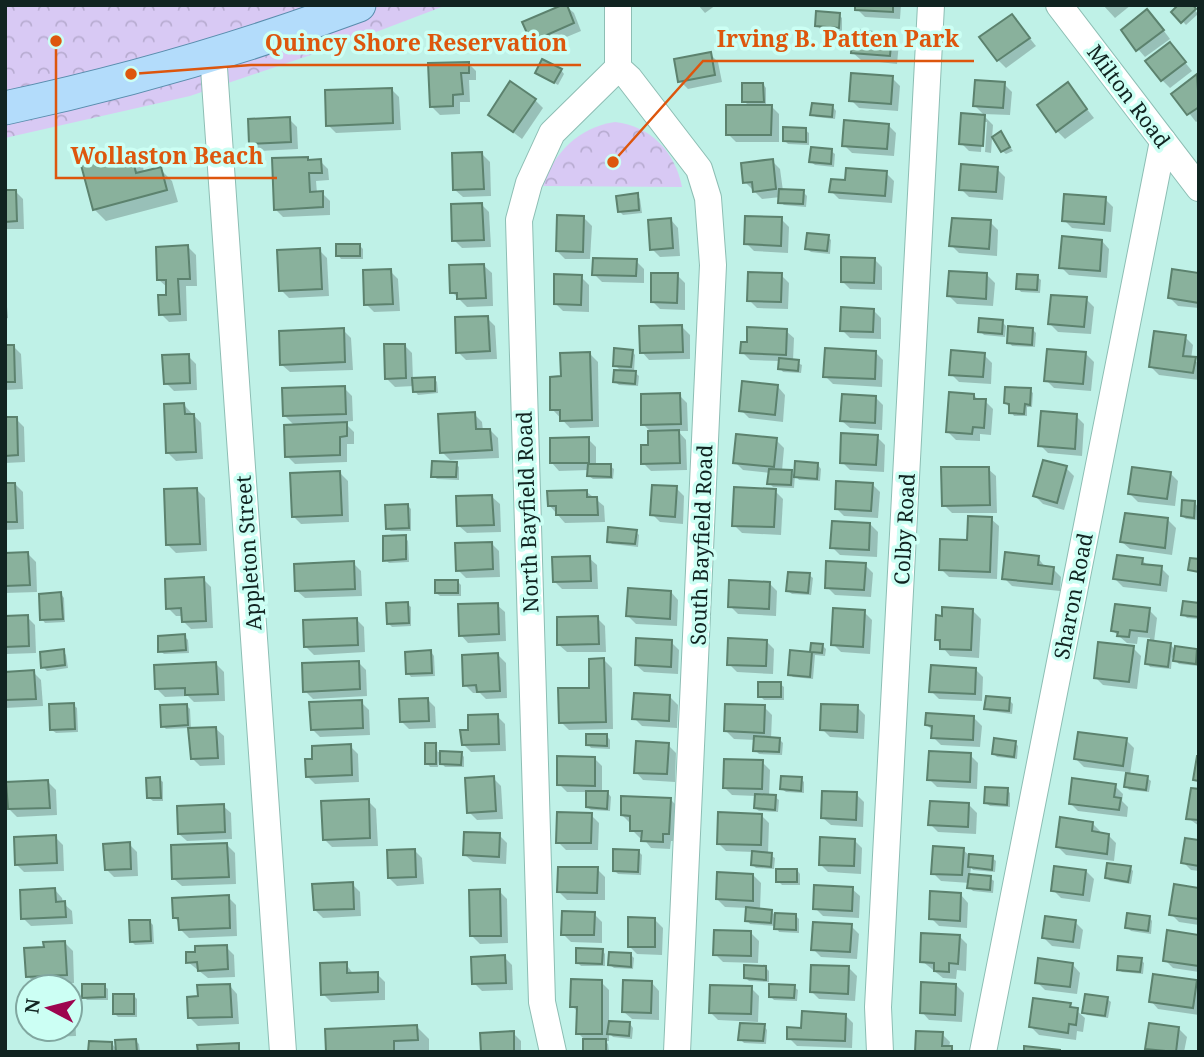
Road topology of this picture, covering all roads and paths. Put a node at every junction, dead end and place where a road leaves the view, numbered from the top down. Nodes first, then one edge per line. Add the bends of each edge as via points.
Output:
1 (359, 5) edge
2 (618, 5) edge
3 (931, 5) edge
4 (1059, 5) edge
5 (214, 54) junction
6 (618, 68) junction
7 (5, 108) edge
8 (1163, 141) junction
9 (1199, 188) edge
10 (283, 1052) edge
11 (553, 1052) edge
12 (677, 1052) edge
13 (880, 1052) edge
14 (983, 1052) edge

1 - 5 main road
2 - 6 street
3 - 13 street, Colby Road via 878,1007
4 - 8 street, Milton Road
5 - 7 main road via 82,92
5 - 10 street, Appleton Street
6 - 11 street, North Bayfield Road via 552,133 529,183 519,219 542,1002
6 - 12 street, South Bayfield Road via 699,169 708,198 713,264
8 - 9 street, Milton Road
8 - 14 street, Sharon Road

